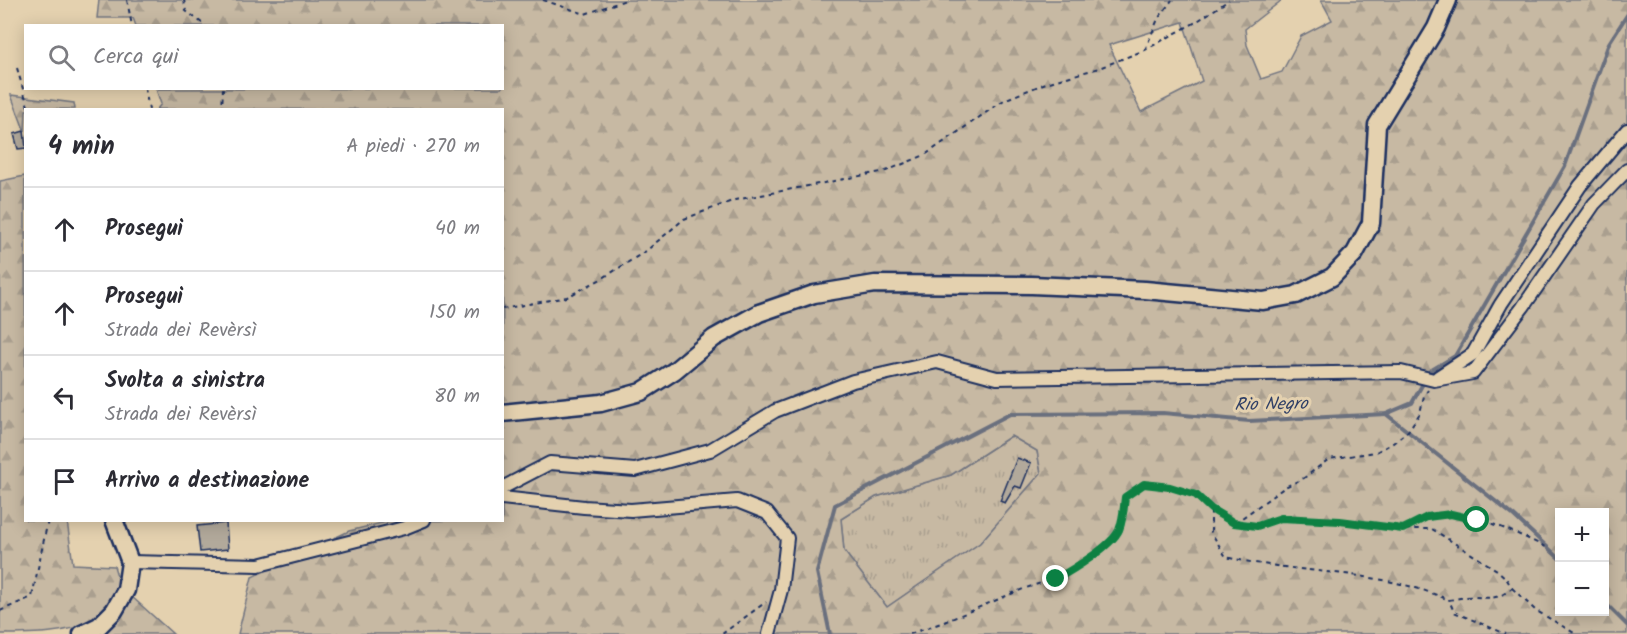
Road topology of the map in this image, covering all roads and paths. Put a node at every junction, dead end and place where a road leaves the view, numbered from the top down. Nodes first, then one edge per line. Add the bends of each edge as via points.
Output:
1 (127, 0) edge
2 (184, 0) edge
3 (543, 0) edge
4 (626, 0) edge
5 (1172, 0) edge
6 (1229, 0) edge
7 (1448, 0) edge
8 (132, 24) edge
9 (203, 24) edge
10 (1145, 50) junction
11 (17, 68) dead end
12 (145, 90) edge
13 (223, 90) edge
14 (28, 108) edge
15 (149, 108) edge
16 (222, 108) edge
17 (1627, 130) edge
18 (1627, 170) edge
19 (504, 309) edge
20 (1434, 380) junction
21 (504, 413) edge
22 (504, 487) edge
23 (504, 498) edge
24 (1211, 509) junction
25 (48, 522) edge
26 (115, 522) edge
27 (419, 522) edge
28 (1234, 523) junction
29 (1403, 529) junction
30 (1546, 547) dead end
31 (130, 562) junction
32 (1512, 588) junction
33 (781, 590) junction
34 (1449, 600) junction
35 (0, 611) edge
36 (82, 634) edge
37 (722, 634) edge
38 (769, 634) edge
39 (910, 634) edge
40 (1506, 634) edge
41 (1576, 634) edge

1 - 8 path
2 - 9 path via 186,11
3 - 4 path via 585,14
5 - 10 path via 1158,19
6 - 10 path
7 - 21 main road via 1436,28 1377,125 1371,224 1355,253 1332,277 1296,295 1263,301 1032,285 875,284 814,294 759,313 714,338 641,392 601,403
10 - 19 path via 1004,100 925,154 886,171 735,200 684,219 646,251 567,297
11 - 14 path
12 - 15 path
13 - 16 path
17 - 20 street via 1580,186 1501,304 1473,354
18 - 20 street via 1594,204 1473,373
20 - 22 street via 1401,372 998,378 937,362 853,381 775,411 710,450 635,470 550,463
20 - 28 path via 1420,413 1408,431 1393,443 1376,452 1329,459
23 - 33 street via 631,510 737,501 767,513 787,538
24 - 28 path
24 - 34 path via 1211,532 1226,556 1268,566 1390,581 1422,588
24 - 39 path via 1196,495 1144,484 1125,497 1119,532 1086,561 1056,579
25 - 35 path via 32,597
26 - 31 main road
27 - 31 street via 259,565
28 - 29 path via 1257,526 1281,518
29 - 30 path via 1427,517 1451,514
29 - 32 path via 1432,529 1497,570
31 - 36 main road via 126,590 114,610 99,626
32 - 34 path via 1490,599
32 - 41 path via 1535,610
33 - 37 path
33 - 38 street
34 - 40 path via 1454,612

